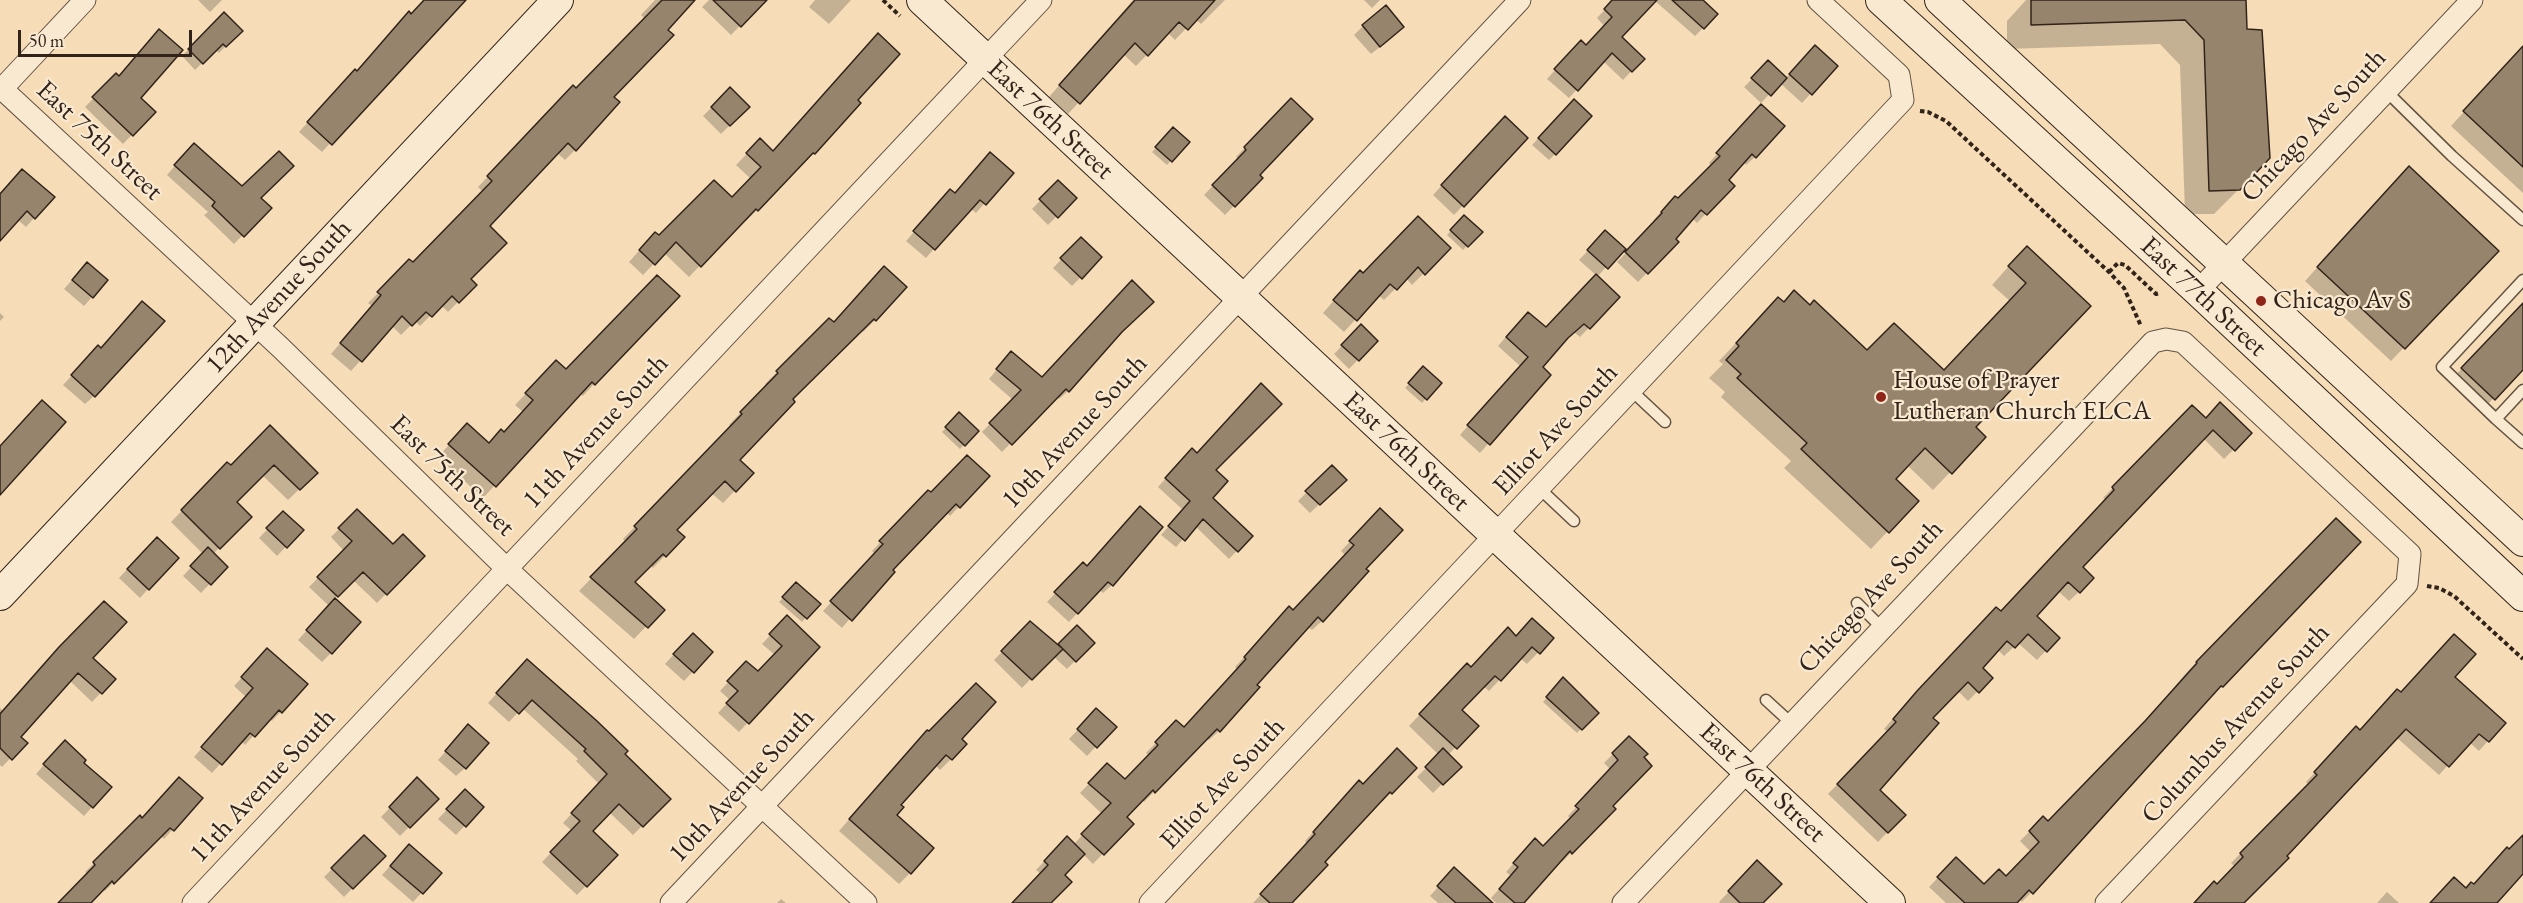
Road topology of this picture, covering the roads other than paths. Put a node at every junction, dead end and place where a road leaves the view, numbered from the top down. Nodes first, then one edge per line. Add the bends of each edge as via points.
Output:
1 (85, 0) edge
2 (558, 0) edge
3 (922, 0) edge
4 (1041, 0) edge
5 (1520, 0) edge
6 (1818, 0) edge
7 (1881, 0) edge
8 (1940, 0) edge
9 (2472, 0) edge
10 (985, 59) junction
11 (1, 89) edge
12 (2386, 92) junction
13 (2523, 220) edge
14 (2223, 264) junction
15 (2523, 280) edge
16 (2198, 291) junction
17 (1240, 298) junction
18 (254, 324) junction
19 (1632, 390) junction
20 (2523, 390) edge
21 (2496, 419) junction
22 (1665, 422) dead end
23 (2523, 443) edge
24 (1540, 489) junction
25 (1574, 521) dead end
26 (1497, 536) junction
27 (2523, 541) edge
28 (507, 569) junction
29 (2407, 584) joint
30 (0, 595) edge
31 (2523, 596) edge
32 (1857, 603) dead end
33 (1882, 627) junction
34 (1766, 700) dead end
35 (1791, 723) junction
36 (1748, 770) junction
37 (762, 807) junction
38 (193, 903) edge
39 (671, 903) edge
40 (866, 903) edge
41 (1150, 903) edge
42 (1623, 903) edge
43 (1890, 903) edge
44 (2106, 903) edge

1 - 11 street
2 - 18 street, 12th Avenue South
3 - 10 street, East 76th Street
4 - 10 street, 11th Avenue South
5 - 17 street, 10th Avenue South
6 - 19 street, Elliot Ave South via 1899,75 1903,100
7 - 16 street, East 77th Street
8 - 14 street, East 77th Street
9 - 12 street, Chicago Ave South
10 - 17 street, East 76th Street
10 - 28 street, 11th Avenue South
11 - 18 street, East 75th Street
12 - 13 lane
12 - 14 street, Chicago Ave South
14 - 16 street, Chicago Ave South
14 - 27 street, East 77th Street
15 - 21 lane via 2442,367
16 - 31 street, East 77th Street
17 - 26 street, East 76th Street
17 - 37 street, 10th Avenue South
18 - 28 street, East 75th Street
18 - 30 street, 12th Avenue South
19 - 22 lane
19 - 24 street, Elliot Ave South
20 - 21 lane
21 - 23 lane
24 - 25 lane
24 - 26 street, Elliot Ave South
26 - 36 street, East 76th Street
26 - 41 street, Elliot Ave South
28 - 37 street, East 75th Street
28 - 38 street, 11th Avenue South
29 - 33 street, Chicago Ave South via 2410,554 2183,342 2160,340
29 - 44 street, Columbus Avenue South
32 - 33 lane
33 - 35 street, Chicago Ave South
34 - 35 lane
35 - 36 street, Chicago Ave South
36 - 42 street, Chicago Ave South
36 - 43 street, East 76th Street
37 - 39 street, 10th Avenue South
37 - 40 street, East 75th Street

